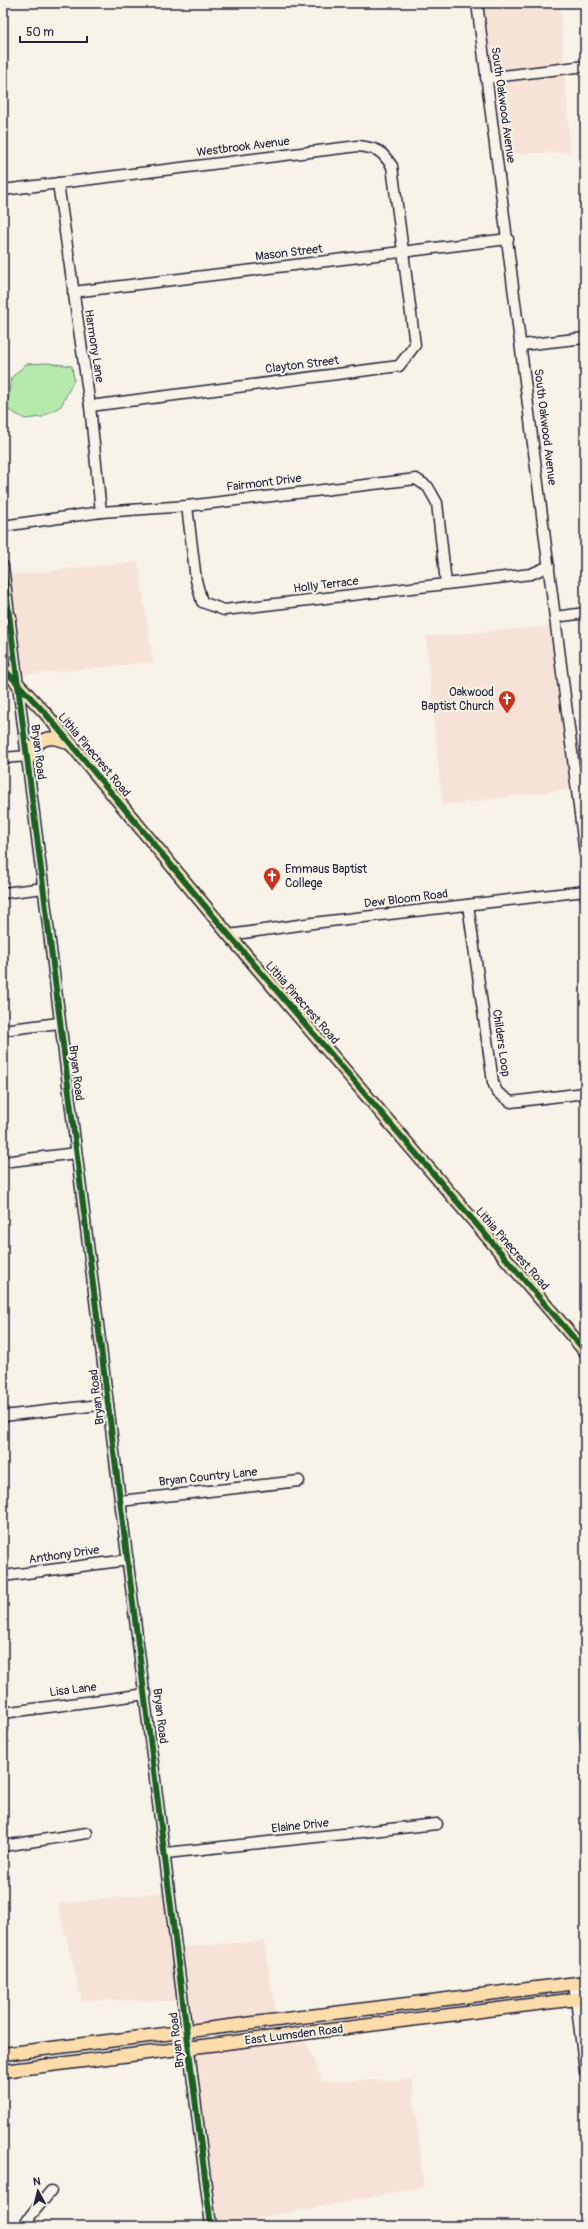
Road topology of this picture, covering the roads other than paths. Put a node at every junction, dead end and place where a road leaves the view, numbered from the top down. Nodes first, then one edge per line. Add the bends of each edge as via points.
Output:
1 (477, 3) edge
2 (585, 66) edge
3 (486, 78) junction
4 (58, 183) junction
5 (3, 190) edge
6 (508, 239) junction
7 (403, 252) junction
8 (73, 292) junction
9 (585, 338) edge
10 (522, 345) junction
11 (90, 406) junction
12 (187, 506) junction
13 (101, 512) junction
14 (3, 526) edge
15 (3, 566) edge
16 (549, 566) junction
17 (446, 583) junction
18 (585, 613) edge
19 (10, 617) junction
20 (555, 617) junction
21 (3, 630) edge
22 (3, 668) edge
23 (19, 686) junction
24 (72, 746) junction
25 (3, 758) edge
26 (28, 758) junction
27 (585, 854) edge
28 (44, 888) junction
29 (585, 891) edge
30 (3, 893) edge
31 (468, 905) junction
32 (229, 935) junction
33 (59, 1023) junction
34 (3, 1030) edge
35 (585, 1093) edge
36 (76, 1153) junction
37 (3, 1162) edge
38 (585, 1351) edge
39 (108, 1404) junction
40 (3, 1416) edge
41 (300, 1481) dead end
42 (120, 1501) junction
43 (128, 1560) junction
44 (3, 1576) edge
45 (146, 1694) junction
46 (3, 1712) edge
47 (437, 1824) dead end
48 (87, 1833) dead end
49 (3, 1846) edge
50 (166, 1853) junction
51 (580, 1983) edge
52 (580, 1999) edge
53 (186, 2032) junction
54 (188, 2048) junction
55 (3, 2054) edge
56 (3, 2071) edge
57 (585, 2072) edge
58 (51, 2190) dead end
59 (24, 2226) edge
60 (211, 2226) edge

1 - 3 street, South Oakwood Avenue
2 - 3 street
3 - 6 street, South Oakwood Avenue
4 - 5 street, Westbrook Avenue
4 - 7 street, Westbrook Avenue via 350,147 372,147 383,153 392,166
4 - 8 street, Harmony Lane
6 - 7 street, Mason Street
6 - 10 street, South Oakwood Avenue
7 - 8 street, Mason Street
7 - 11 street, Clayton Street via 415,345 399,366
8 - 11 street, Harmony Lane
9 - 10 street
10 - 16 street, South Oakwood Avenue
11 - 13 street, Harmony Lane
12 - 13 street, Fairmont Drive
12 - 17 street, Fairmont Drive via 416,479 428,487 437,503
12 - 17 street, Holly Terrace via 196,580 202,602 224,610
13 - 14 street, Fairmont Drive
15 - 19 street, Bryan Road
16 - 17 street, Holly Terrace via 531,574
16 - 20 street, South Oakwood Avenue
18 - 20 street
19 - 21 main road
19 - 23 street, Bryan Road
20 - 27 street, South Oakwood Avenue
22 - 23 main road, Lithia Pinecrest Road
23 - 24 main road, Lithia Pinecrest Road
23 - 26 street, Bryan Road
24 - 26 main road via 59,739 42,739 33,746
24 - 32 main road, Lithia Pinecrest Road
25 - 26 street
26 - 28 street, Bryan Road
28 - 30 street
28 - 33 street, Bryan Road
29 - 31 street, Dew Bloom Road
31 - 32 street, Dew Bloom Road
31 - 35 street, Childers Loop via 493,1082 497,1092 511,1102
32 - 38 main road, Lithia Pinecrest Road
33 - 34 street
33 - 36 street, Bryan Road
36 - 37 street
36 - 39 street, Bryan Road
39 - 40 street
39 - 42 street, Bryan Road
41 - 42 street, Bryan Country Lane
42 - 43 street, Bryan Road
43 - 44 street, Anthony Drive
43 - 45 street, Bryan Road
45 - 46 street, Lisa Lane
45 - 50 street, Bryan Road
47 - 50 street, Elaine Drive
48 - 49 street
50 - 53 street, Bryan Road
51 - 52 street
51 - 53 main road, East Lumsden Road
52 - 54 main road, East Lumsden Road
52 - 57 street
53 - 54 street, Bryan Road
53 - 55 main road, East Lumsden Road
54 - 56 main road, East Lumsden Road
54 - 60 street, Bryan Road
58 - 59 street

